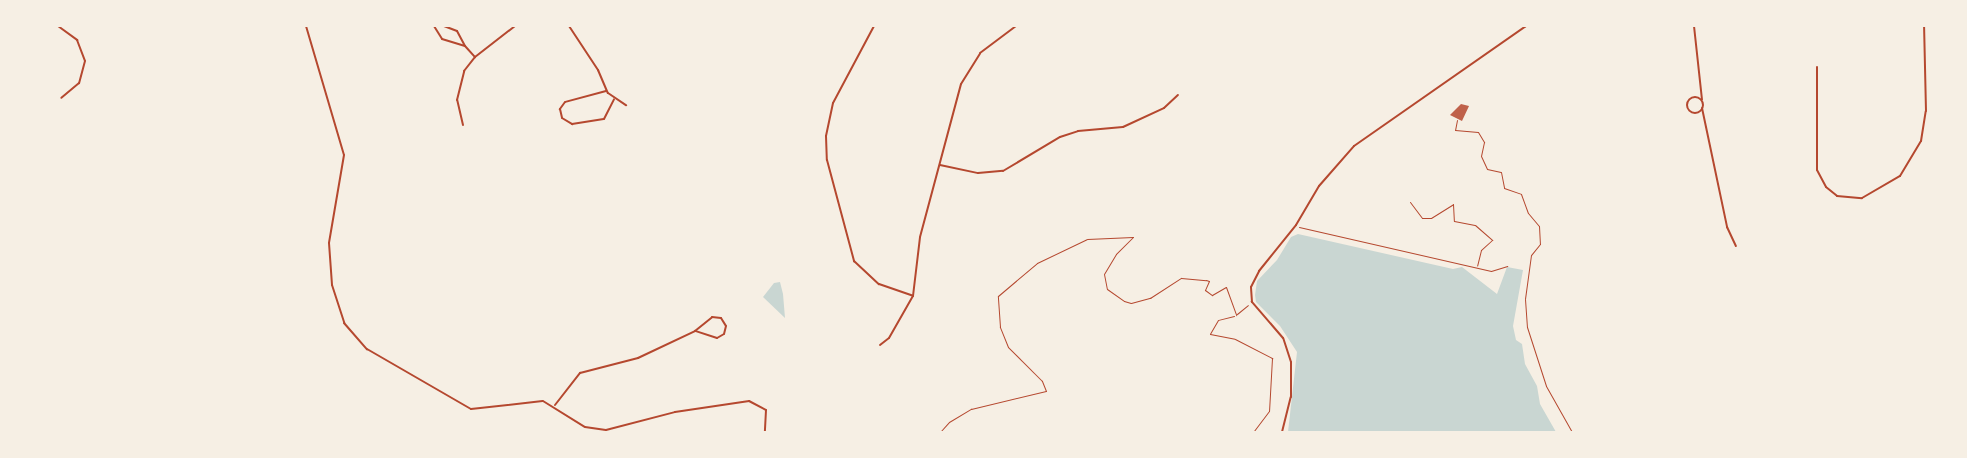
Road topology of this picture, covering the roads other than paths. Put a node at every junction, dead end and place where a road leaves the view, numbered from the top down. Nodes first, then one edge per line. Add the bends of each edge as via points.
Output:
1 (58, 26) edge
2 (306, 26) edge
3 (434, 26) edge
4 (444, 26) edge
5 (515, 26) edge
6 (569, 26) edge
7 (874, 26) edge
8 (1016, 26) edge
9 (1518, 26) edge
10 (1526, 26) edge
11 (1694, 26) edge
12 (1924, 26) edge
13 (1520, 29) junction
14 (465, 46) junction
15 (475, 57) junction
16 (1817, 67) dead end
17 (606, 91) junction
18 (1178, 95) dead end
19 (61, 98) dead end
20 (614, 99) junction
21 (1702, 100) junction
22 (626, 105) dead end
23 (1702, 108) junction
24 (463, 125) dead end
25 (940, 165) junction
26 (1736, 246) dead end
27 (912, 296) junction
28 (695, 331) junction
29 (879, 345) dead end
30 (555, 405) junction
31 (765, 432) edge
32 (1282, 432) edge

1 - 19 street via 77,40 85,61 79,82
2 - 30 street via 343,150 343,175 328,249 334,296 345,326 377,356 463,406 489,409 540,401
3 - 14 street via 442,39
4 - 14 street via 457,31
5 - 15 street
6 - 17 street via 598,70
7 - 27 street via 833,103 827,130 827,160 854,261 879,284
8 - 25 street via 990,44 967,73 951,115
9 - 13 street
10 - 13 street
11 - 21 street
12 - 16 street via 1926,121 1921,141 1900,176 1862,198 1837,196 1826,187 1817,170
13 - 32 street via 1361,141 1318,186 1296,225 1256,276 1252,302 1289,350 1293,380
14 - 15 street
15 - 24 street via 458,88
17 - 20 street
17 - 20 street via 565,102 560,109 562,118 572,124 604,119
18 - 25 street via 1164,108 1139,121 1112,130 1069,133 1003,171 978,173
20 - 22 street
21 - 23 street
21 - 23 street via 1692,97 1688,106 1695,113
23 - 26 street via 1726,227
25 - 27 street via 920,237
27 - 29 street via 890,338
28 - 28 street via 714,316 722,318 726,326 724,334 717,338
28 - 30 street via 633,360 580,373
30 - 31 street via 581,426 598,431 628,427 675,412 749,401 766,410

